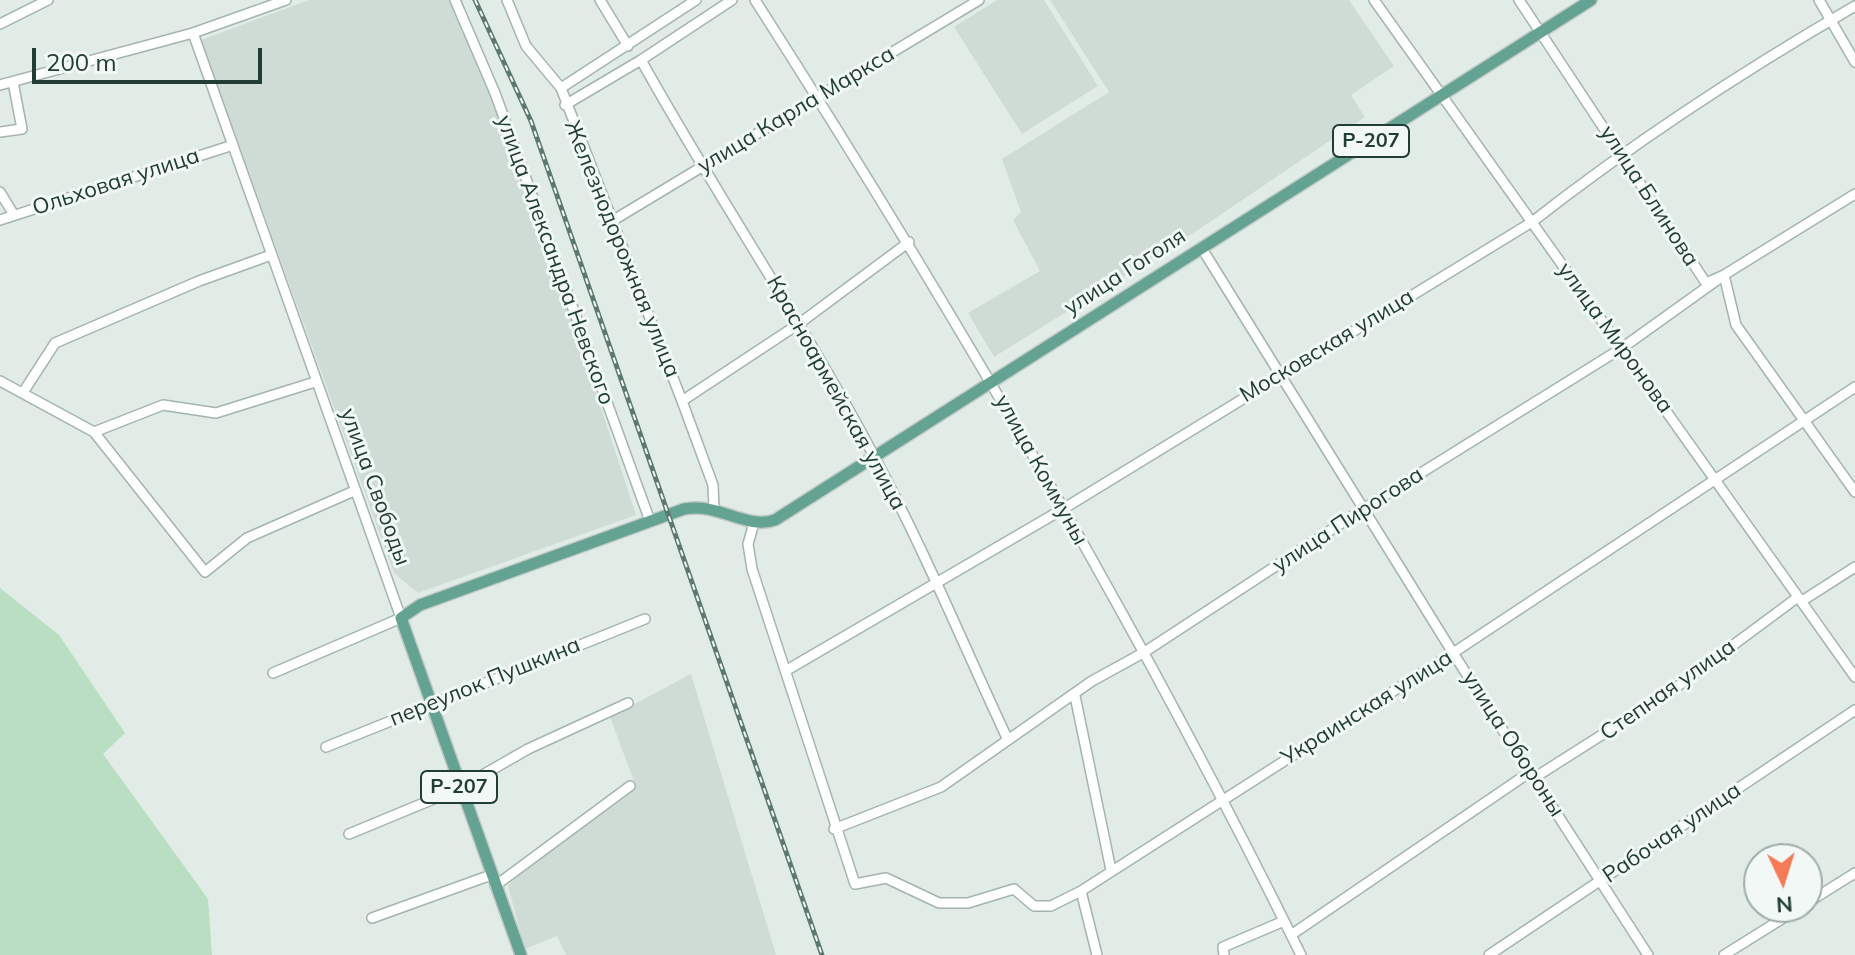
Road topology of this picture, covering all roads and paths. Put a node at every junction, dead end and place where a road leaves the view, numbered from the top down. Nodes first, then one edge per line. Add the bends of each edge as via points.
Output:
1 (48, 0) edge
2 (286, 0) edge
3 (455, 0) edge
4 (507, 0) edge
5 (600, 0) edge
6 (696, 0) edge
7 (732, 0) edge
8 (755, 0) edge
9 (979, 0) edge
10 (1374, 0) edge
11 (1519, 0) edge
12 (1591, 0) edge
13 (1819, 0) edge
14 (1855, 6) edge
15 (1830, 20) junction
16 (0, 24) edge
17 (1539, 32) junction
18 (193, 33) junction
19 (628, 46) junction
20 (641, 60) junction
21 (1855, 62) edge
22 (13, 82) junction
23 (0, 85) edge
24 (561, 88) junction
25 (1440, 96) junction
26 (818, 97) junction
27 (565, 105) junction
28 (0, 132) edge
29 (233, 145) junction
30 (1623, 157) junction
31 (701, 167) junction
32 (0, 192) edge
33 (1855, 194) edge
34 (14, 215) junction
35 (0, 220) edge
36 (612, 221) junction
37 (1532, 222) junction
38 (909, 242) junction
39 (1201, 247) junction
40 (271, 255) junction
41 (1724, 275) junction
42 (800, 323) junction
43 (1622, 348) junction
44 (1280, 374) junction
45 (0, 381) edge
46 (991, 381) junction
47 (315, 382) junction
48 (1855, 387) edge
49 (24, 391) junction
50 (682, 401) junction
51 (1803, 420) junction
52 (94, 432) junction
53 (875, 457) junction
54 (1716, 479) junction
55 (354, 491) junction
56 (1855, 492) edge
57 (714, 508) junction
58 (1063, 509) junction
59 (1363, 509) junction
60 (650, 521) junction
61 (754, 523) junction
62 (1855, 567) edge
63 (938, 580) junction
64 (1800, 599) junction
65 (401, 618) junction
66 (645, 619) dead end
67 (1143, 653) junction
68 (1453, 653) junction
69 (787, 670) junction
70 (273, 673) dead end
71 (1855, 677) edge
72 (1075, 696) junction
73 (430, 703) junction
74 (628, 703) dead end
75 (1855, 710) edge
76 (1007, 738) junction
77 (326, 747) dead end
78 (1532, 775) junction
79 (630, 786) dead end
80 (460, 788) junction
81 (1221, 800) junction
82 (834, 829) junction
83 (349, 834) dead end
84 (1111, 870) junction
85 (1855, 873) edge
86 (493, 881) junction
87 (1601, 881) junction
88 (1081, 891) junction
89 (1823, 893) edge
90 (372, 918) dead end
91 (1284, 921) junction
92 (1775, 923) edge
93 (1291, 935) junction
94 (1224, 951) edge
95 (521, 955) edge
96 (1097, 955) edge
97 (1301, 955) edge
98 (1489, 955) edge
99 (1648, 955) edge
100 (1724, 955) edge

1 - 16 street
2 - 18 street
3 - 60 street, улица Александра Невского via 495,93
4 - 24 street, Железнодорожная улица via 533,57
5 - 19 street
6 - 19 street
7 - 20 street
8 - 26 street, улица Коммуны
9 - 26 street, улица Карла Маркса
10 - 25 street, улица Миронова
11 - 17 street, улица Блинова
12 - 17 main road, улица Гоголя / Р-207
13 - 15 street
14 - 15 street, Московская улица
15 - 21 street
15 - 30 street, Московская улица via 1676,117
17 - 25 main road, улица Гоголя / Р-207
17 - 30 street, улица Блинова
18 - 22 street
18 - 29 street, улица Свободы
19 - 24 street
20 - 27 street
20 - 31 street, Красноармейская улица
22 - 23 street
22 - 28 street via 22,129
24 - 27 street, Железнодорожная улица
25 - 37 street, улица Миронова
25 - 39 main road, улица Гоголя / Р-207
26 - 31 street, улица Карла Маркса
26 - 38 street, улица Коммуны
27 - 36 street, Железнодорожная улица
29 - 34 street, Ольховая улица
29 - 40 street, улица Свободы
30 - 37 street, Московская улица via 1577,184
30 - 41 street, улица Блинова via 1706,283
31 - 36 street, улица Карла Маркса
31 - 42 street, Красноармейская улица
32 - 34 street
33 - 41 street, улица Пирогова
34 - 35 street, Ольховая улица
36 - 50 street, Железнодорожная улица
37 - 43 street, улица Миронова
37 - 44 street, Московская улица
38 - 42 street
38 - 46 street, улица Коммуны
39 - 44 street, улица Обороны
39 - 46 main road, улица Гоголя / Р-207
40 - 47 street, улица Свободы
40 - 49 street via 55,343
41 - 43 street, улица Пирогова
41 - 51 street, улица Блинова via 1736,325
42 - 50 street
42 - 53 street, Красноармейская улица
43 - 54 street, улица Миронова
43 - 59 street, улица Пирогова
44 - 58 street, Московская улица
44 - 59 street, улица Обороны
45 - 49 street
46 - 53 main road, улица Гоголя / Р-207
46 - 58 street, улица Коммуны
47 - 52 street via 216,413 163,405
47 - 55 street, улица Свободы
48 - 51 street, Украинская улица
49 - 52 street
50 - 57 street, Железнодорожная улица via 713,485
51 - 54 street, Украинская улица
51 - 56 street, улица Блинова
52 - 55 street via 205,572 247,538
53 - 61 main road, улица Гоголя / Р-207 via 775,520
53 - 63 street, Красноармейская улица
54 - 64 street, улица Миронова
54 - 68 street, Украинская улица
55 - 65 street, улица Свободы
57 - 60 main road via 695,507
57 - 61 main road
58 - 63 street, Московская улица
58 - 67 street, улица Коммуны
59 - 67 street, улица Пирогова
59 - 68 street, улица Обороны
60 - 65 main road via 420,605
61 - 69 street via 748,544 752,569
62 - 64 street, Степная улица
63 - 69 street, Московская улица
63 - 76 street, Красноармейская улица
64 - 71 street, улица Миронова
64 - 78 street, Степная улица via 1674,689
65 - 70 street
65 - 73 main road, улица Свободы / Р-207
66 - 73 street, переулок Пушкина
67 - 72 street, улица Пирогова
67 - 81 street, улица Коммуны
68 - 78 street, улица Обороны
68 - 81 street, Украинская улица
69 - 82 street
72 - 76 street, улица Пирогова
72 - 84 street
73 - 77 street, переулок Пушкина
73 - 80 main road, улица Свободы / Р-207
74 - 80 street via 528,749
75 - 87 street, Рабочая улица
76 - 82 street, улица Пирогова via 941,787
78 - 87 street, улица Обороны
78 - 93 street, Степная улица
79 - 86 street
80 - 83 street
80 - 86 main road, улица Свободы / Р-207
81 - 84 street, Украинская улица
81 - 91 street, улица Коммуны
82 - 88 street, Украинская улица via 855,884 886,878 939,903 968,903 1014,889 1034,906
84 - 88 street, Украинская улица
85 - 89 street
86 - 90 street
86 - 95 main road, улица Свободы / Р-207
87 - 98 street, Рабочая улица
87 - 99 street, улица Обороны
88 - 96 street
91 - 93 street, улица Коммуны
91 - 94 street
92 - 100 street
93 - 97 street, улица Коммуны

